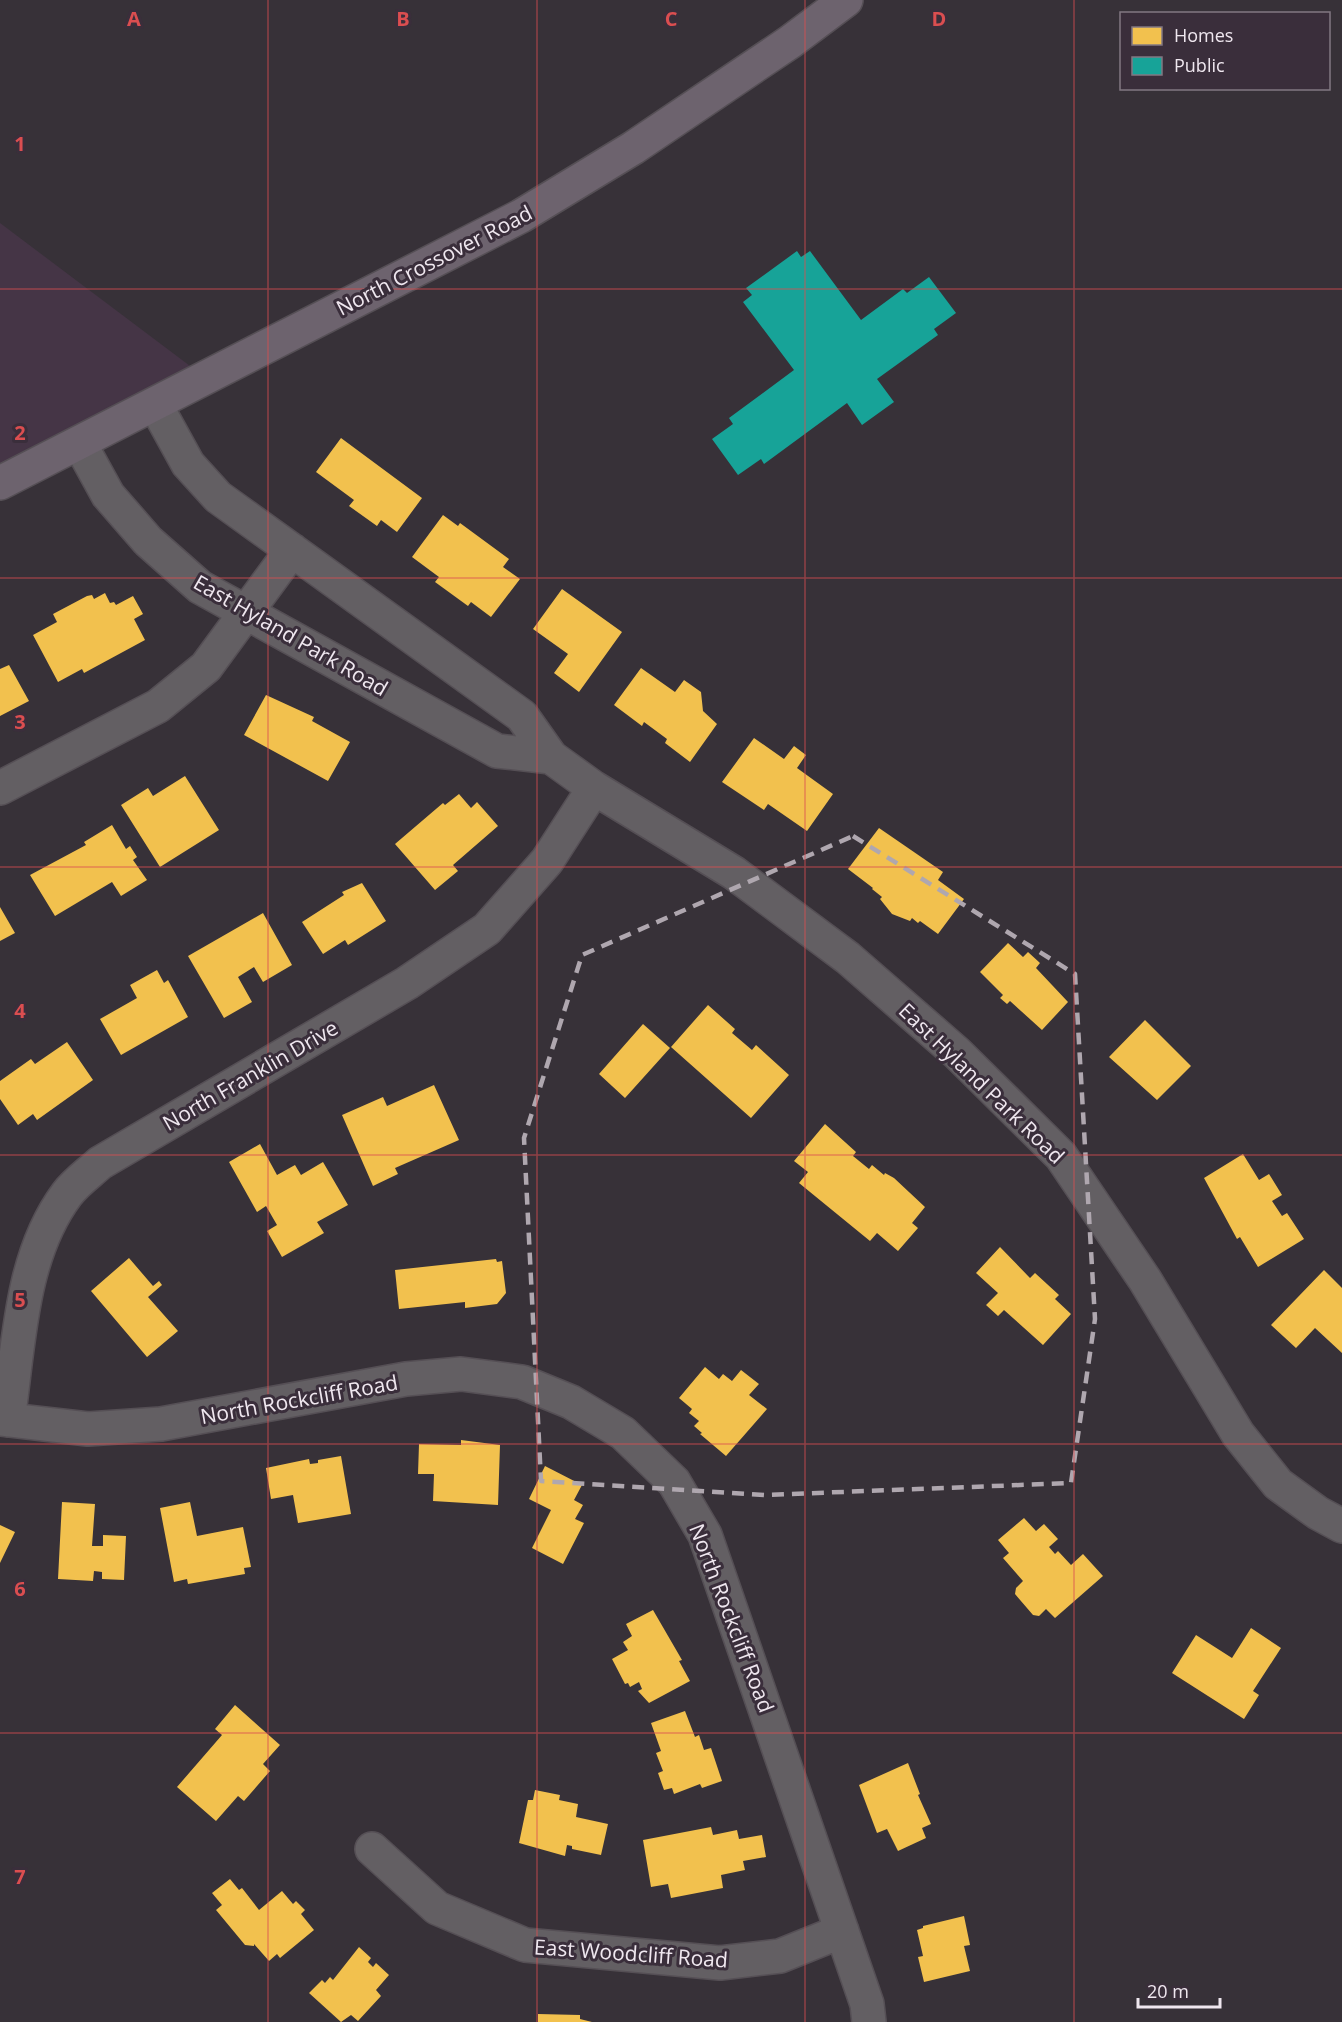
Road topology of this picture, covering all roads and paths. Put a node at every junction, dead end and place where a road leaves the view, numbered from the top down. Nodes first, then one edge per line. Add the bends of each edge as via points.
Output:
1 (846, 0) edge
2 (155, 404) junction
3 (80, 444) junction
4 (0, 483) edge
5 (292, 550) junction
6 (245, 614) junction
7 (551, 758) junction
8 (0, 788) edge
9 (594, 788) junction
10 (4, 1420) edge
11 (1342, 1526) edge
12 (372, 1849) dead end
13 (842, 1931) junction
14 (869, 2022) edge

1 - 2 main road, North Crossover Road via 633,148 521,216
2 - 3 main road, North Crossover Road
2 - 5 street, East Hyland Park Road via 188,464 218,497
3 - 4 main road, North Crossover Road
3 - 6 street, East Hyland Park Road via 108,495 148,541 200,587
5 - 6 street
5 - 7 street, East Hyland Park Road via 522,717
6 - 7 street, East Hyland Park Road via 497,751
6 - 8 street via 206,667 158,706
7 - 9 street, East Hyland Park Road
9 - 10 street, North Franklin Drive via 547,861 487,929 407,983 100,1162 68,1193 45,1230 30,1275
9 - 11 street, East Hyland Park Road via 734,873 848,957 957,1053 1061,1156 1145,1280 1238,1434 1264,1467 1278,1484
10 - 13 street, North Rockcliff Road via 88,1429 161,1424 405,1379 461,1374 522,1382 571,1402 623,1433 674,1482 705,1535
12 - 13 street, East Woodcliff Road via 437,1908 525,1946 720,1963 780,1956
13 - 14 street, North Rockcliff Road via 867,2004

